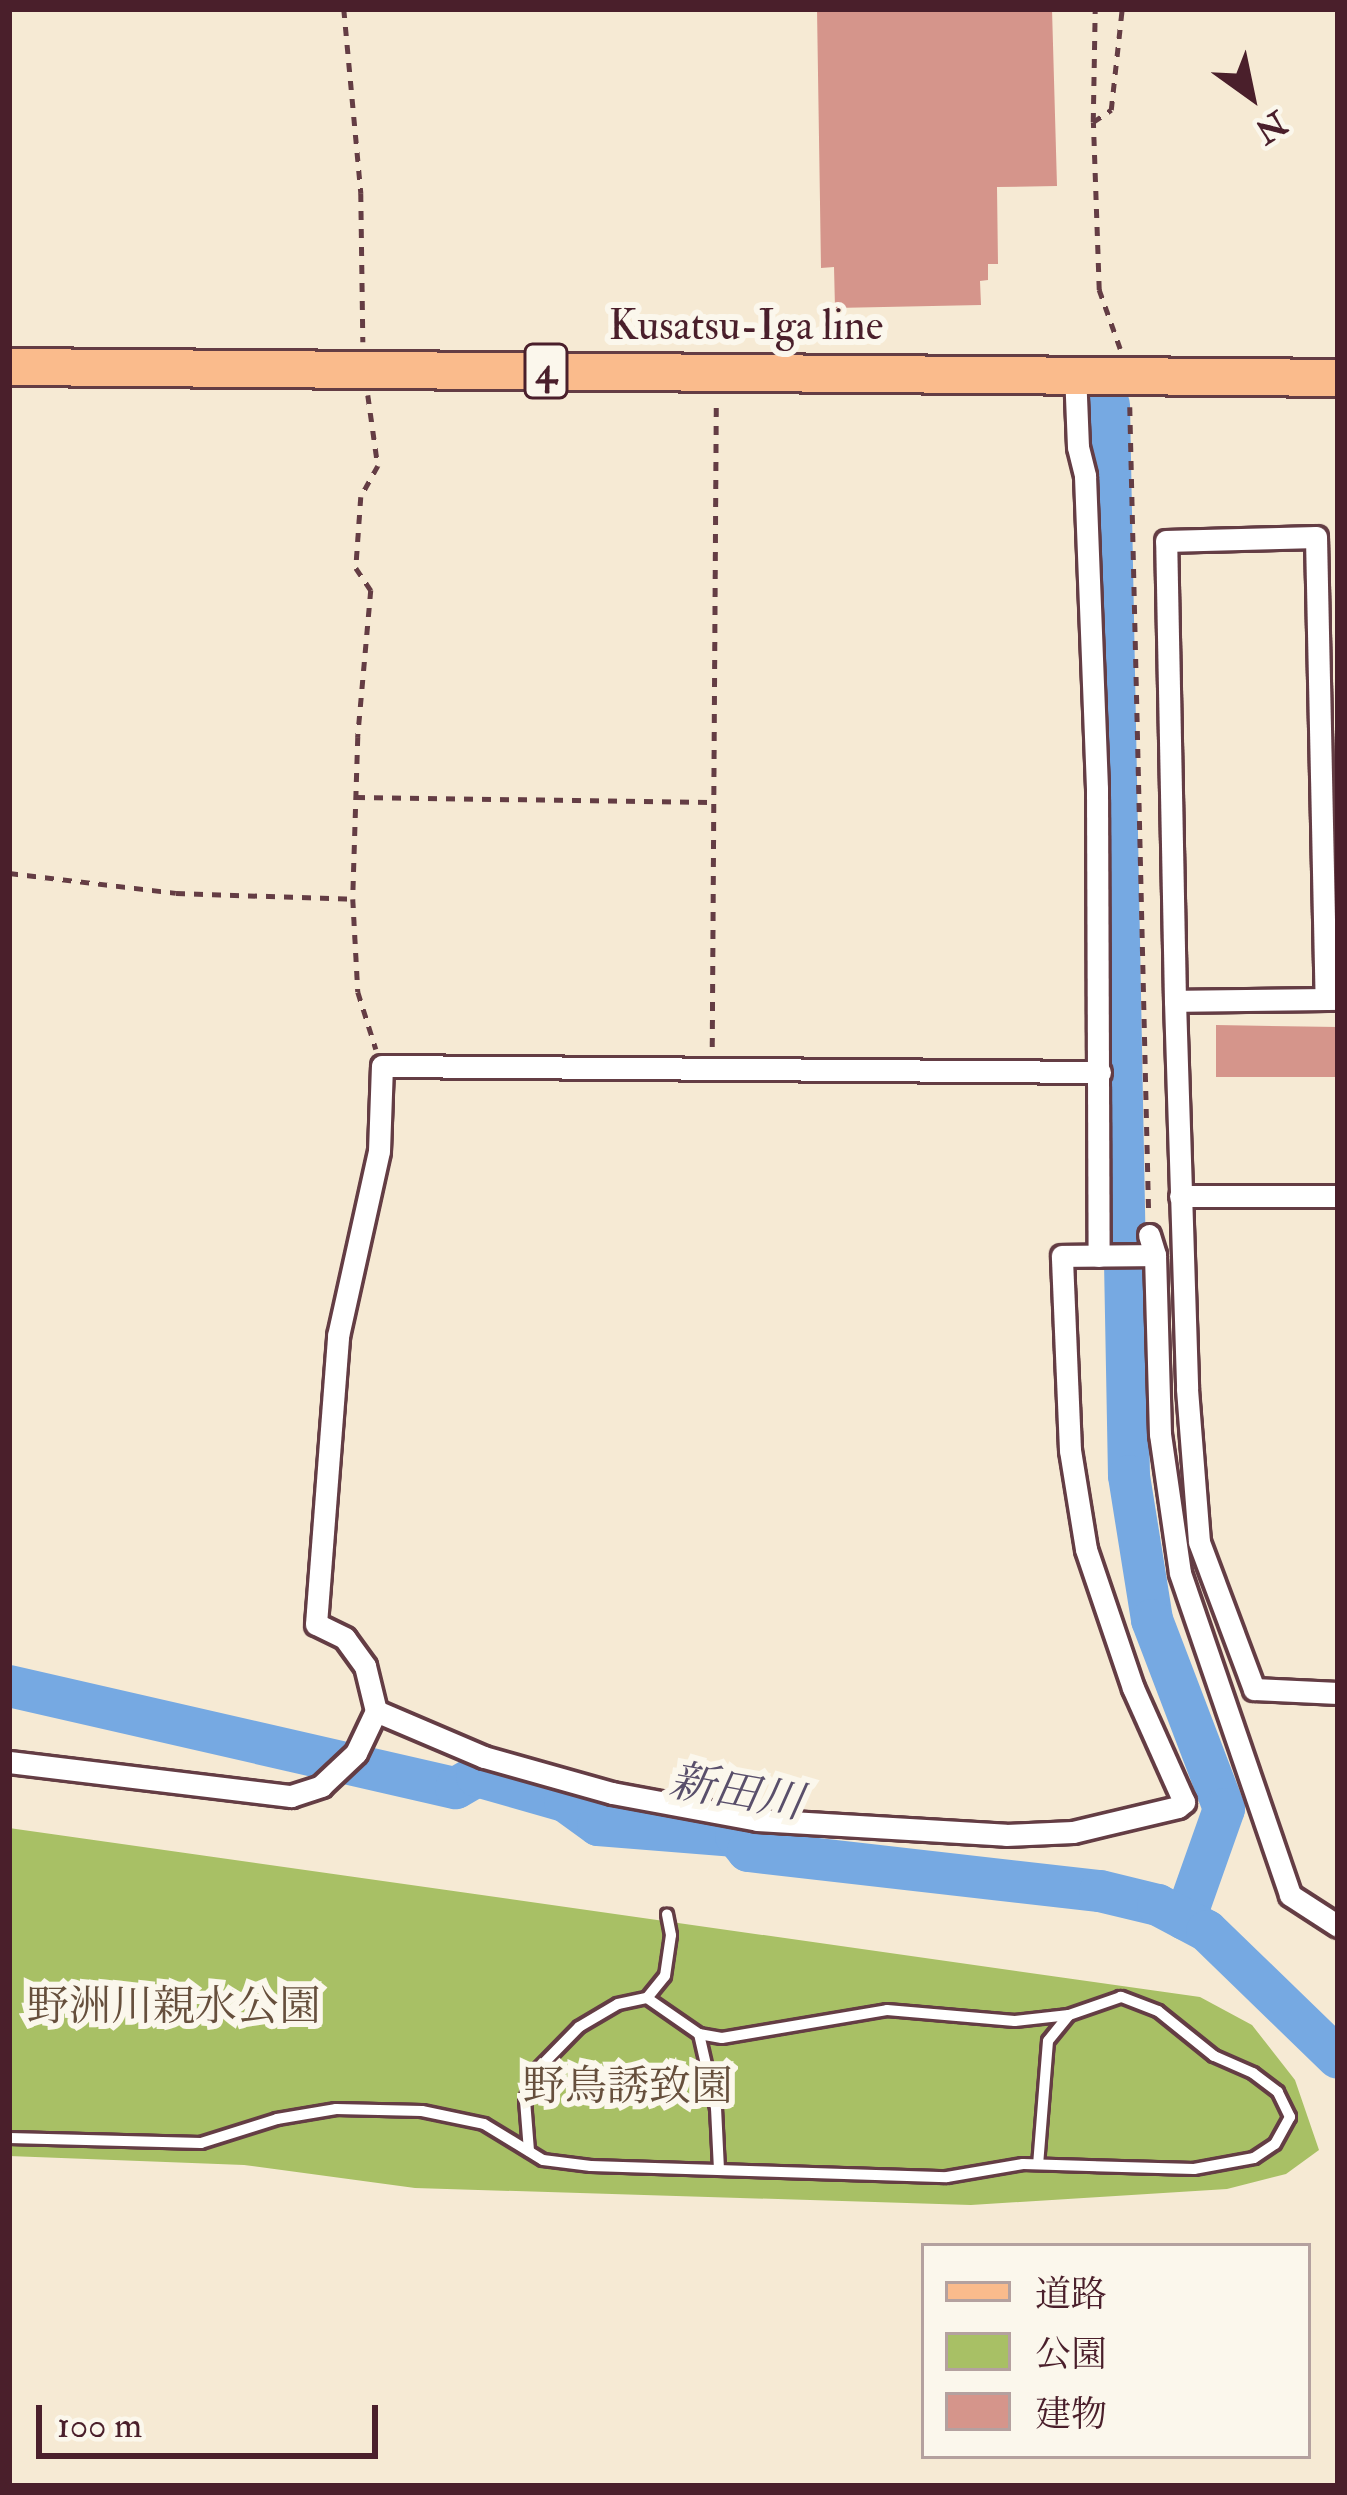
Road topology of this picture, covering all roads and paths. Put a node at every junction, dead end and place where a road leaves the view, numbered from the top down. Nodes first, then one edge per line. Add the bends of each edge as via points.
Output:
1 (344, 9) edge
2 (1095, 9) edge
3 (1122, 9) edge
4 (1093, 122) junction
5 (9, 367) edge
6 (364, 370) junction
7 (716, 371) junction
8 (1079, 372) junction
9 (1125, 373) junction
10 (1338, 378) edge
11 (1330, 681) edge
12 (356, 797) junction
13 (712, 802) junction
14 (9, 873) edge
15 (353, 899) junction
16 (1332, 999) edge
17 (1175, 1001) junction
18 (382, 1066) junction
19 (712, 1070) junction
20 (1100, 1072) junction
21 (1180, 1196) junction
22 (1338, 1196) edge
23 (1150, 1248) junction
24 (1104, 1256) junction
25 (1338, 1694) edge
26 (376, 1711) junction
27 (9, 1762) edge
28 (667, 1914) dead end
29 (1338, 1925) edge
30 (647, 1998) junction
31 (1069, 2014) junction
32 (699, 2034) junction
33 (9, 2138) edge
34 (530, 2152) junction
35 (1039, 2164) junction
36 (719, 2169) junction

1 - 6 path via 361,193
2 - 4 path
3 - 4 path via 1111,110
4 - 9 path via 1099,290
5 - 6 main road, Kusatsu-Iga line / 4
6 - 7 main road, Kusatsu-Iga line / 4
6 - 12 path via 378,466 361,497 356,568 371,590
7 - 8 main road, Kusatsu-Iga line / 4
7 - 13 path
8 - 9 main road, Kusatsu-Iga line / 4
8 - 20 street
9 - 10 main road, Kusatsu-Iga line / 4
9 - 23 path
11 - 16 street
11 - 17 street via 1316,537 1166,542
12 - 13 path
12 - 15 path
13 - 19 path
14 - 15 path via 176,893
15 - 18 path via 358,992
16 - 17 street
17 - 21 street
18 - 19 street
18 - 26 street via 379,1151 338,1336 316,1624 345,1637 365,1666
19 - 20 street
20 - 24 street
21 - 22 street
21 - 25 street via 1199,1542 1254,1689
23 - 24 street
23 - 29 street via 1160,1434 1180,1573 1290,1895
24 - 26 street via 1062,1256 1070,1450 1086,1549 1133,1688 1184,1802 1178,1807 1072,1832 1006,1835 757,1820 612,1793 484,1757
26 - 27 street via 356,1753 321,1786 291,1796
28 - 30 lane via 665,1976
30 - 32 lane
30 - 34 lane via 579,2027 535,2072 525,2100
31 - 32 lane via 1015,2021 887,2009 773,2033
31 - 35 lane via 1048,2041
31 - 35 lane via 1121,1997 1158,2012 1278,2092 1290,2117 1276,2144 1254,2158 1194,2169
32 - 36 lane
33 - 34 lane via 201,2143 336,2110 422,2111 484,2124
34 - 36 lane via 591,2166
35 - 36 lane via 947,2176

